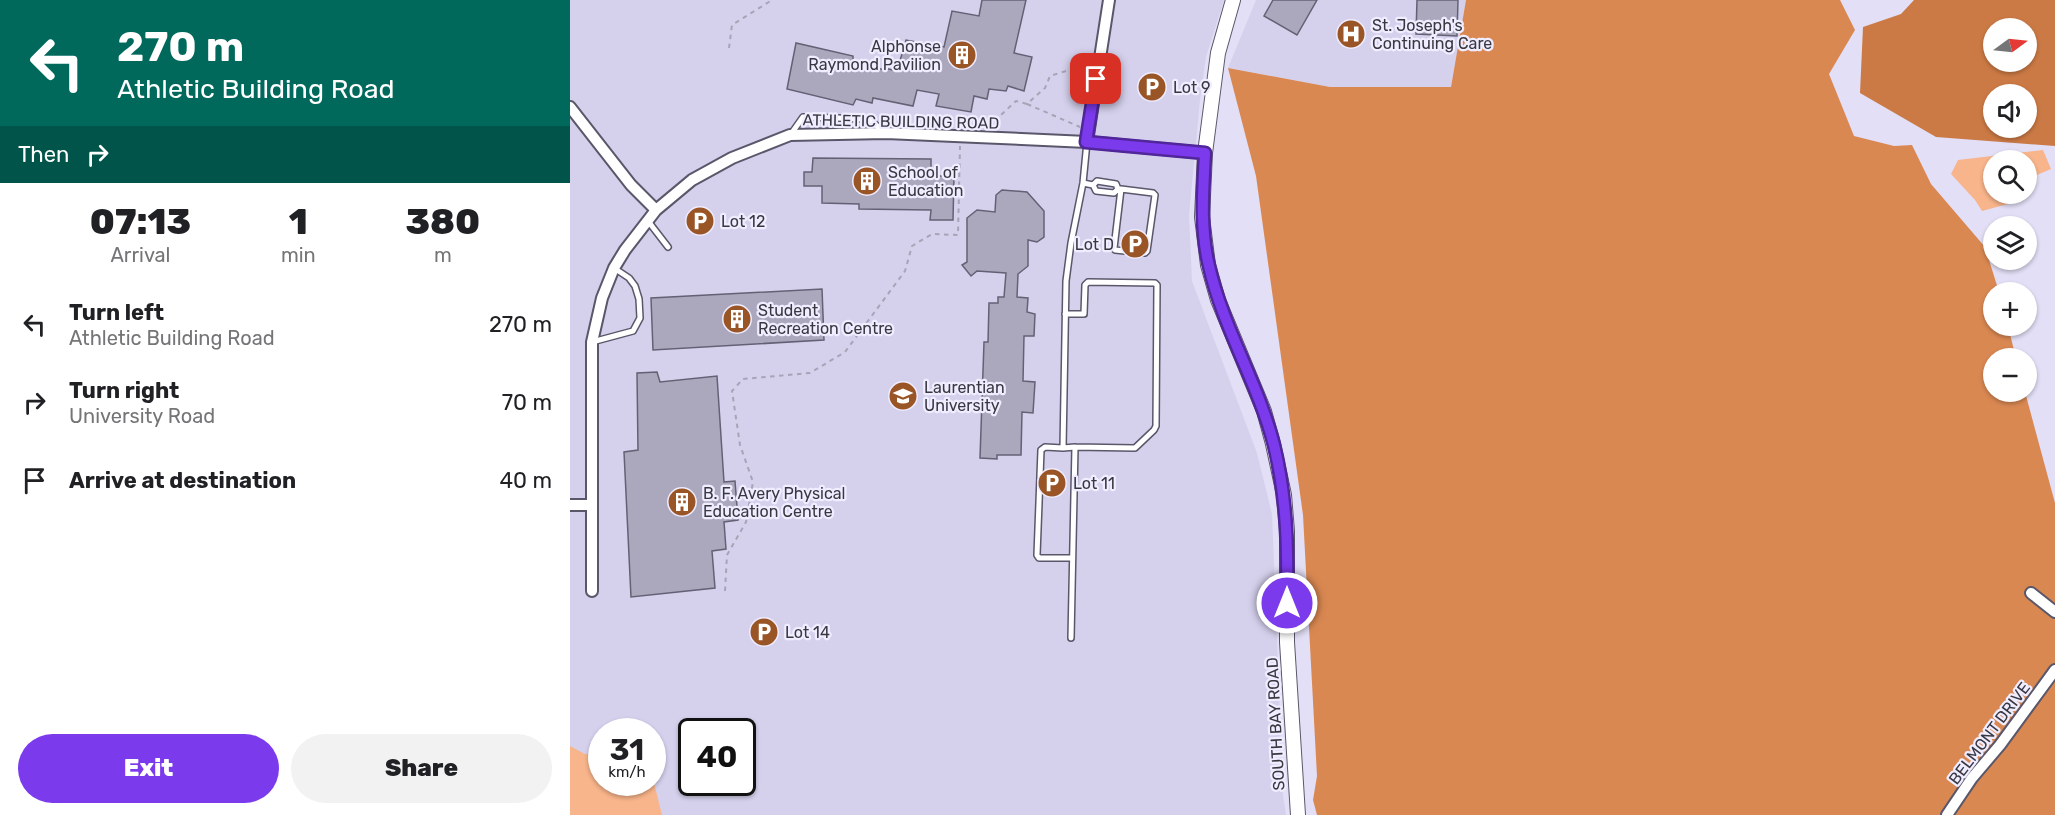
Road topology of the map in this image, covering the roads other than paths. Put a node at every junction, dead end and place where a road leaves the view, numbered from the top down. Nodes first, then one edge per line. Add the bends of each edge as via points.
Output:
1 (1109, 0) edge
2 (1233, 0) edge
3 (570, 107) edge
4 (886, 133) junction
5 (790, 135) junction
6 (1086, 142) junction
7 (1205, 153) junction
8 (1083, 183) junction
9 (1093, 185) junction
10 (1120, 189) junction
11 (656, 210) junction
12 (648, 221) junction
13 (668, 247) dead end
14 (614, 268) junction
15 (1065, 314) junction
16 (592, 342) junction
17 (1075, 447) junction
18 (1063, 448) junction
19 (570, 505) edge
20 (591, 505) junction
21 (1072, 558) junction
22 (592, 591) dead end
23 (2031, 593) dead end
24 (2055, 612) edge
25 (1071, 638) dead end
26 (2055, 670) edge
27 (1298, 815) edge
28 (1947, 815) edge

1 - 6 street
2 - 7 street, SOUTH BAY ROAD via 1218,53
3 - 11 street
4 - 5 street, ATHLETIC BUILDING ROAD
4 - 5 lane via 869,119 803,117
4 - 6 street, ATHLETIC BUILDING ROAD
5 - 11 street, ATHLETIC BUILDING ROAD via 732,158 692,180
6 - 7 street, ATHLETIC BUILDING ROAD
6 - 8 lane
7 - 27 street, SOUTH BAY ROAD via 1202,217 1208,265 1218,300 1264,411 1284,495 1287,642
8 - 9 lane
8 - 15 lane via 1071,243
9 - 10 lane via 1097,181 1116,184
9 - 10 lane via 1096,191 1114,193
10 - 10 lane via 1155,195 1145,254 1114,248
11 - 12 street, ATHLETIC BUILDING ROAD
12 - 13 lane
12 - 14 street, ATHLETIC BUILDING ROAD
14 - 16 street, ATHLETIC BUILDING ROAD
14 - 16 lane via 635,286 640,318 633,331
15 - 17 lane via 1084,314 1088,282 1156,285 1154,430 1136,448
15 - 18 lane
16 - 20 street, ATHLETIC BUILDING ROAD
17 - 18 lane
17 - 21 lane
18 - 21 lane via 1041,450 1037,555
19 - 20 street
20 - 22 street, ATHLETIC BUILDING ROAD
21 - 25 lane
23 - 24 street
26 - 28 street, BELMONT DRIVE via 2000,745 1971,777

